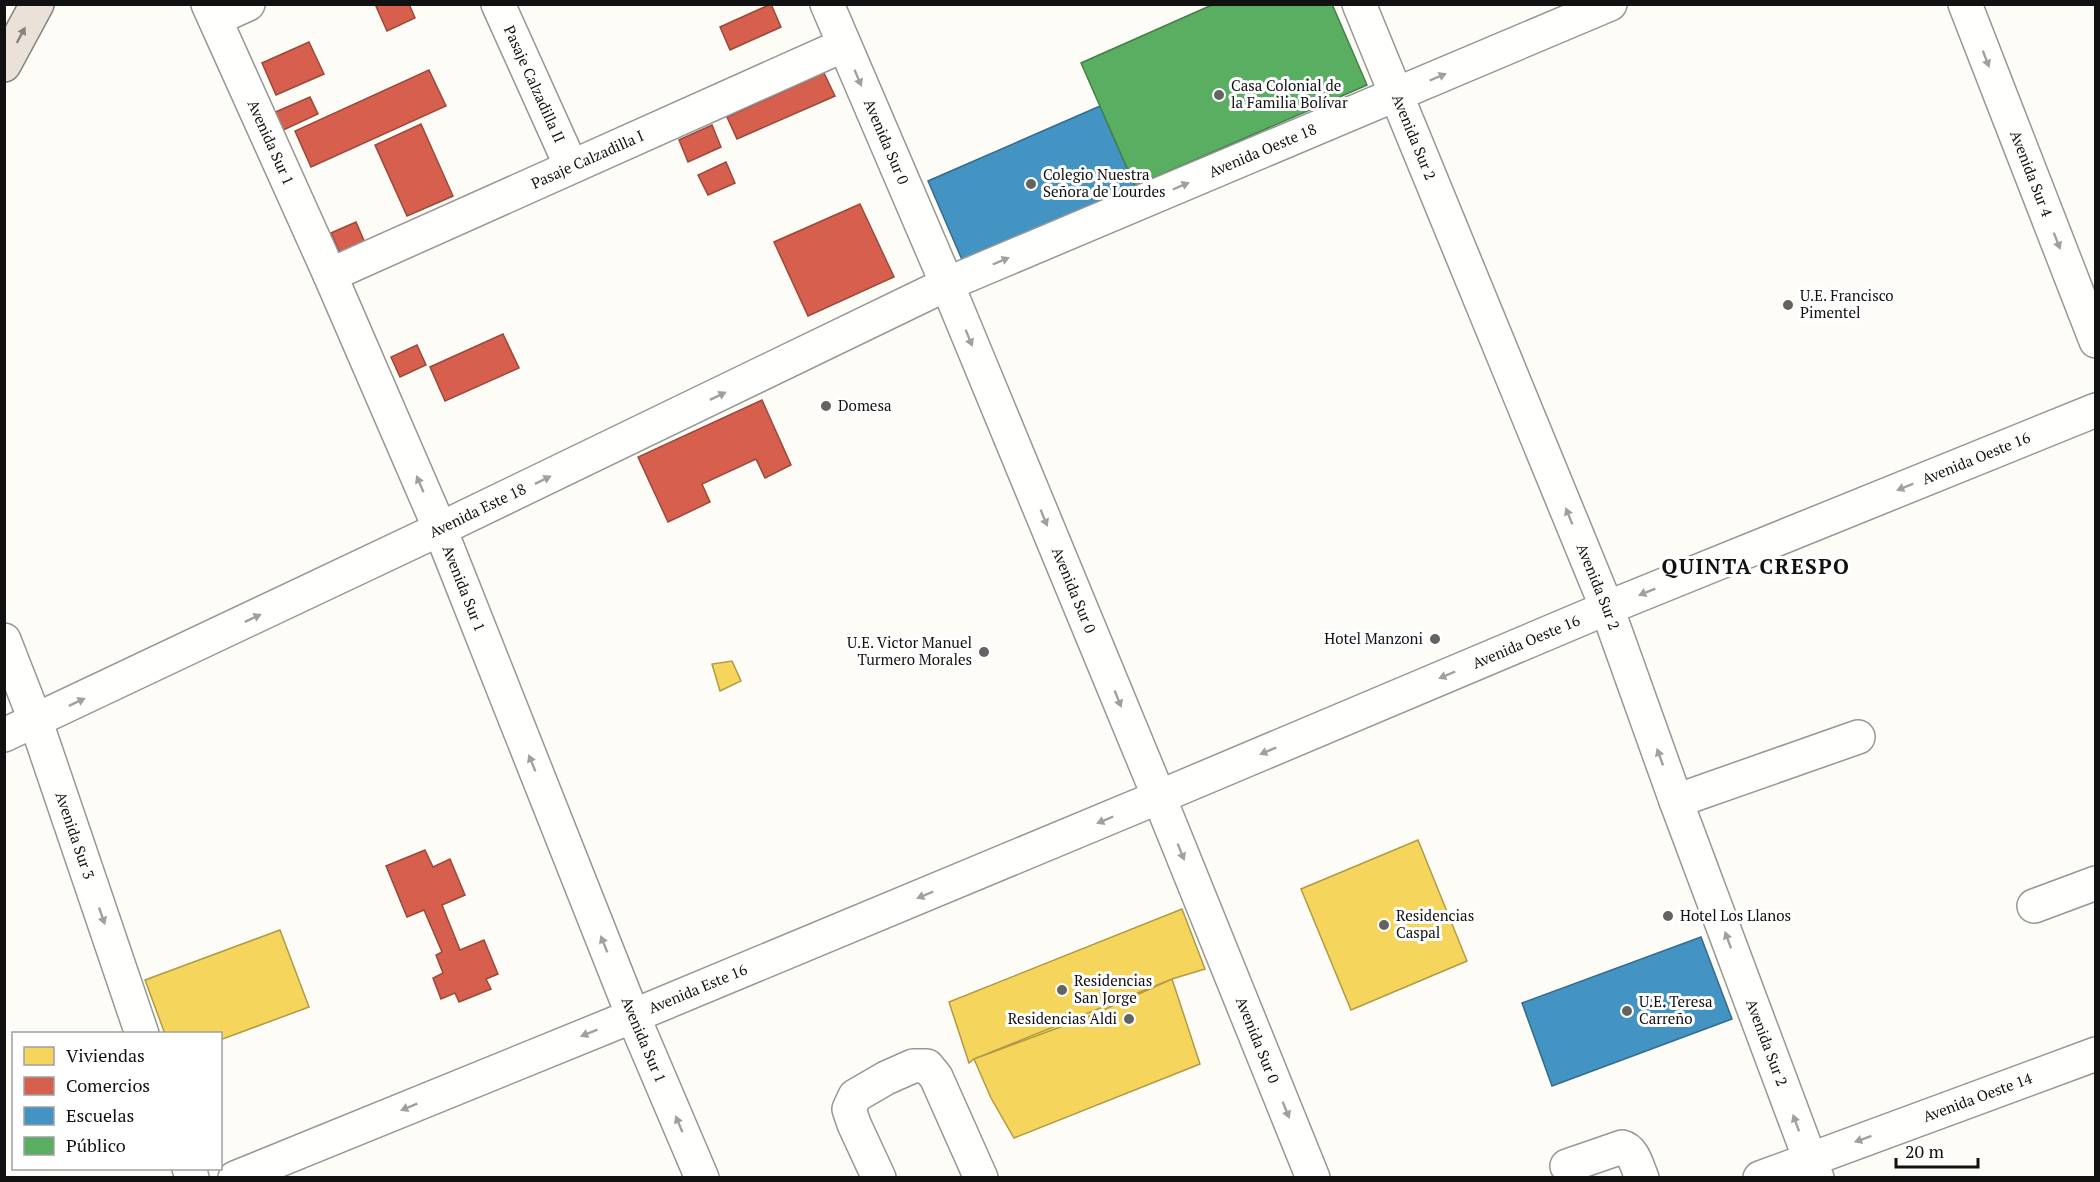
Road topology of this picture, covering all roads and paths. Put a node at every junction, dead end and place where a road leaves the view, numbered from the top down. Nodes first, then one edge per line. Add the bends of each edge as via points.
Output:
1 (37, 4) edge
2 (248, 4) edge
3 (498, 4) edge
4 (827, 4) edge
5 (1359, 4) edge
6 (1610, 4) edge
7 (1965, 4) edge
8 (212, 12) edge
9 (844, 45) junction
10 (4, 65) edge
11 (1396, 95) junction
12 (571, 166) junction
13 (330, 275) junction
14 (947, 284) junction
15 (2096, 341) edge
16 (2096, 410) edge
17 (440, 529) junction
18 (1607, 608) junction
19 (4, 640) edge
20 (36, 722) junction
21 (4, 735) edge
22 (1858, 736) dead end
23 (1159, 797) junction
24 (1676, 801) junction
25 (2096, 883) edge
26 (2034, 906) dead end
27 (633, 1016) junction
28 (141, 1032) edge
29 (2096, 1054) edge
30 (1567, 1166) dead end
31 (1813, 1168) edge
32 (235, 1178) edge
33 (702, 1178) edge
34 (879, 1178) edge
35 (981, 1178) edge
36 (1313, 1178) edge
37 (1642, 1178) edge
38 (1760, 1178) edge

10 -> 1 highway
2 - 8 street
3 - 12 street, Pasaje Calzadilla II
4 - 9 street, Avenida Sur 0
5 - 11 street, Avenida Sur 2
11 -> 6 street, Avenida Oeste 18
7 -> 15 street, Avenida Sur 4
8 - 13 street, Avenida Sur 1
9 - 12 street, Pasaje Calzadilla I
9 -> 14 street, Avenida Sur 0
14 -> 11 street, Avenida Oeste 18
18 -> 11 street, Avenida Sur 2
12 - 13 street, Pasaje Calzadilla I
17 -> 13 street, Avenida Sur 1
17 -> 14 street, Avenida Este 18
14 -> 23 street, Avenida Sur 0
16 -> 18 street, Avenida Oeste 16
20 -> 17 street, Avenida Este 18
27 -> 17 street, Avenida Sur 1
18 -> 23 street, Avenida Oeste 16
24 -> 18 street, Avenida Sur 2
19 - 20 street, Avenida Sur 3
20 - 21 street, Avenida Este 18
20 -> 28 street, Avenida Sur 3
22 - 24 street
23 -> 27 street, Avenida Este 16
23 -> 36 street, Avenida Sur 0
31 -> 24 street, Avenida Sur 2
25 - 26 street
27 -> 32 street, Avenida Este 16
33 -> 27 street, Avenida Sur 1
29 -> 31 street, Avenida Oeste 14
30 - 37 street via 1622,1147 1630,1152
31 - 38 street, Avenida Oeste 14
34 - 35 street via 849,1109 855,1096 886,1078 913,1066 927,1066 936,1077

